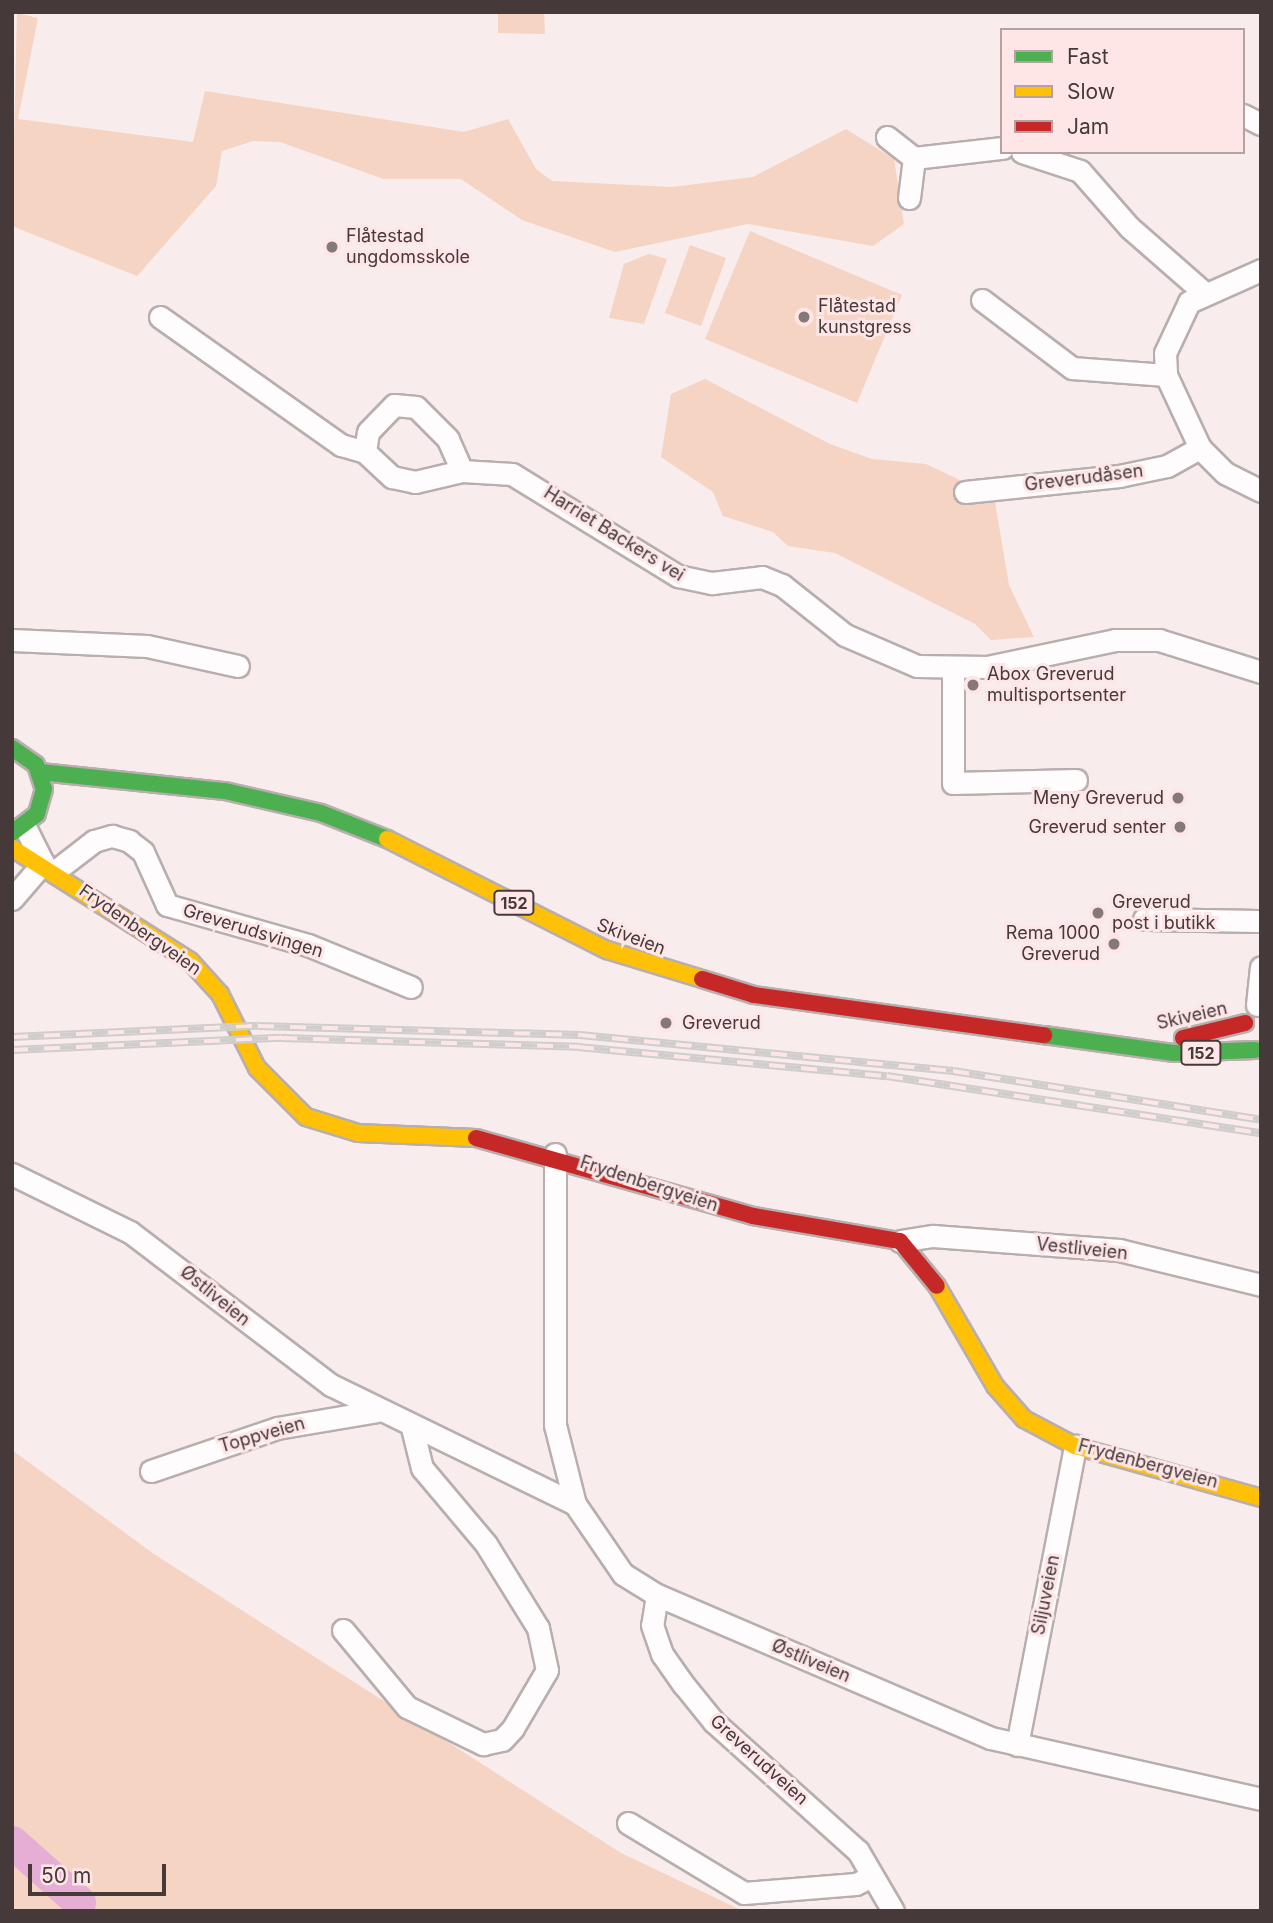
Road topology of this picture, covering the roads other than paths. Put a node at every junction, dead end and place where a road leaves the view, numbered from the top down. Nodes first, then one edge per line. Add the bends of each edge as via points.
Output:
1 (1245, 116) edge
2 (1261, 124) edge
3 (887, 137) dead end
4 (1000, 148) edge
5 (1035, 154) edge
6 (914, 158) junction
7 (1085, 162) edge
8 (909, 198) dead end
9 (1261, 270) edge
10 (1202, 291) junction
11 (982, 300) dead end
12 (160, 317) dead end
13 (1166, 375) junction
14 (1200, 448) junction
15 (365, 452) junction
16 (462, 471) junction
17 (1261, 491) edge
18 (965, 492) dead end
19 (12, 640) edge
20 (238, 666) dead end
21 (953, 670) junction
22 (1261, 672) edge
23 (13, 745) edge
24 (40, 772) junction
25 (1076, 780) dead end
26 (126, 785) junction
27 (89, 795) dead end
28 (63, 799) dead end
29 (42, 802) junction
30 (19, 830) edge
31 (12, 848) edge
32 (49, 867) junction
33 (12, 899) edge
34 (1144, 919) dead end
35 (1261, 921) edge
36 (1261, 967) edge
37 (411, 988) dead end
38 (1259, 1004) edge
39 (1245, 1023) junction
40 (1148, 1046) junction
41 (1258, 1052) edge
42 (555, 1154) junction
43 (12, 1174) edge
44 (900, 1241) junction
45 (1261, 1285) edge
46 (377, 1411) junction
47 (412, 1428) junction
48 (1075, 1446) junction
49 (150, 1471) dead end
50 (1261, 1498) edge
51 (575, 1504) junction
52 (657, 1595) junction
53 (343, 1630) dead end
54 (1017, 1745) junction
55 (1261, 1799) edge
56 (628, 1823) dead end
57 (872, 1876) junction
58 (893, 1911) edge

1 - 2 street
3 - 6 street
4 - 6 street
5 - 7 street
6 - 8 street
7 - 10 street via 1129,227
9 - 10 street
10 - 13 street via 1170,335
11 - 13 street via 1072,368
12 - 15 street, Harriet Backers vei via 341,445
13 - 14 street
14 - 17 street via 1225,473
14 - 18 street, Greverudåsen via 1167,466 1119,475
15 - 16 street, Harriet Backers vei via 392,477 415,482
15 - 16 street via 376,417 394,405 416,407 448,439
16 - 21 street, Harriet Backers vei via 512,474 532,483 690,581 762,577 888,658
19 - 20 street via 147,646
21 - 22 street, Harriet Backers vei via 1115,640 1159,640
21 - 25 street via 953,783
23 - 24 main road
24 - 26 main road, Skiveien / 152
24 - 29 main road
26 - 27 main road, Skiveien / 152
26 - 40 main road, Skiveien / 152 via 225,791 321,813 406,846 607,950 692,980 817,1007
28 - 29 main road
29 - 30 main road
30 - 32 street, Frydenbergveien
31 - 32 main road, Frydenbergveien
32 - 33 street, Greverudsvingen
32 - 37 street, Greverudsvingen via 93,841 112,836 129,841 143,852 167,905 307,945
32 - 42 main road, Frydenbergveien via 206,977 257,1068 306,1117 358,1133 495,1139
34 - 35 street
36 - 38 street
38 - 39 main road
39 - 40 main road, Skiveien / 152
39 - 41 main road, 152
40 - 41 main road, Skiveien / 152 via 1173,1054
42 - 44 main road, Frydenbergveien via 753,1216
42 - 51 street via 552,1405
43 - 46 street, Østliveien via 130,1232 304,1368
44 - 45 street, Vestliveien via 933,1236 1119,1250
44 - 48 main road, Frydenbergveien via 946,1298 1007,1403
46 - 47 street, Østliveien
46 - 49 street, Toppveien via 277,1427
47 - 51 street, Østliveien
47 - 53 street via 411,1444 422,1468 486,1544 538,1628 547,1670 513,1728 502,1740 483,1744 407,1707
48 - 50 main road, Frydenbergveien
48 - 54 street, Siljuveien
51 - 52 street, Østliveien via 607,1558
52 - 54 street, Østliveien
52 - 57 street, Greverudveien via 652,1625 662,1654 684,1685 714,1722 833,1824
54 - 55 street, Østliveien
56 - 57 street via 744,1893 856,1884
57 - 58 street, Greverudveien

